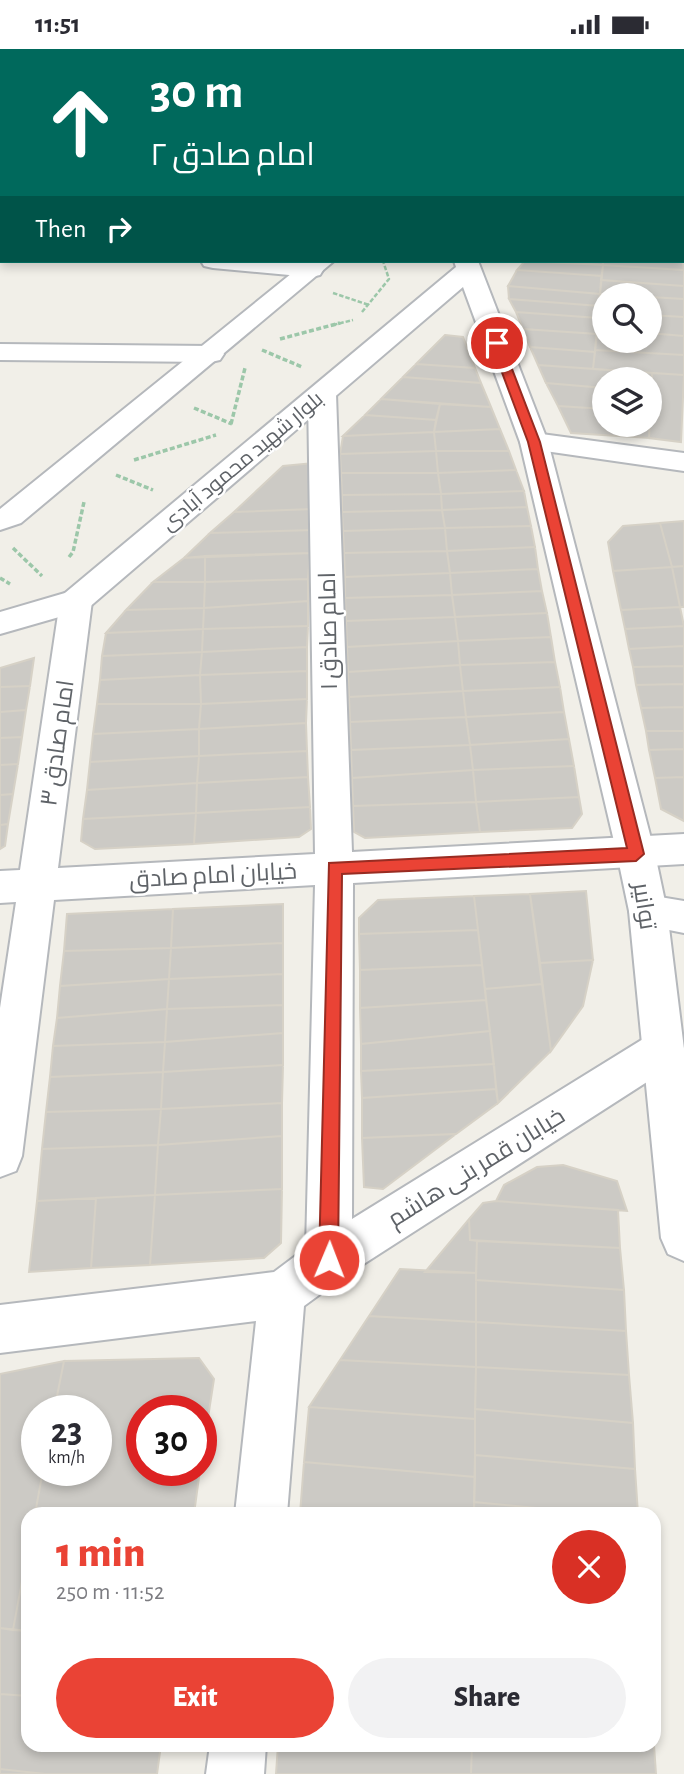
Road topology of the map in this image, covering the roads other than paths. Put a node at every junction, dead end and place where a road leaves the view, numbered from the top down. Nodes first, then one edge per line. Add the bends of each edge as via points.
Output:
1 (264, 263) edge
2 (471, 264) edge
3 (316, 265) edge
4 (0, 352) edge
5 (211, 354) junction
6 (322, 394) junction
7 (534, 442) junction
8 (684, 461) edge
9 (5, 532) edge
10 (76, 601) junction
11 (0, 623) edge
12 (684, 849) edge
13 (636, 854) junction
14 (334, 868) junction
15 (19, 886) edge
16 (666, 914) edge
17 (663, 1049) junction
18 (678, 1133) edge
19 (0, 1156) edge
20 (684, 1238) edge
21 (329, 1260) junction
22 (282, 1294) junction
23 (0, 1329) edge
24 (262, 1507) edge
25 (237, 1752) edge
26 (235, 1774) edge

1 - 3 street
2 - 6 street, بلوار شهید محمود آبادی
2 - 7 street, توانیر
3 - 5 street
4 - 5 street
5 - 9 street
6 - 10 street, بلوار شهید محمود آبادی
6 - 14 street, امام صادق ۱
7 - 8 street
7 - 13 street, توانیر
10 - 11 street, بلوار شهید محمود آبادی
10 - 15 street, امام صادق ۳
12 - 13 street, خیابان امام صادق
13 - 14 street, خیابان امام صادق
13 - 16 street, توانیر
14 - 15 street, خیابان امام صادق
14 - 21 street, امام صادق ۱
15 - 19 street, امام صادق ۳ via 10,1075
16 - 17 street, توانیر
17 - 18 street, توانیر
17 - 21 street, خیابان قمر بنی هاشم
18 - 20 street, توانیر
21 - 22 street, خیابان قمر بنی هاشم
22 - 23 street, خیابان قمر بنی هاشم
22 - 24 street
25 - 26 street

